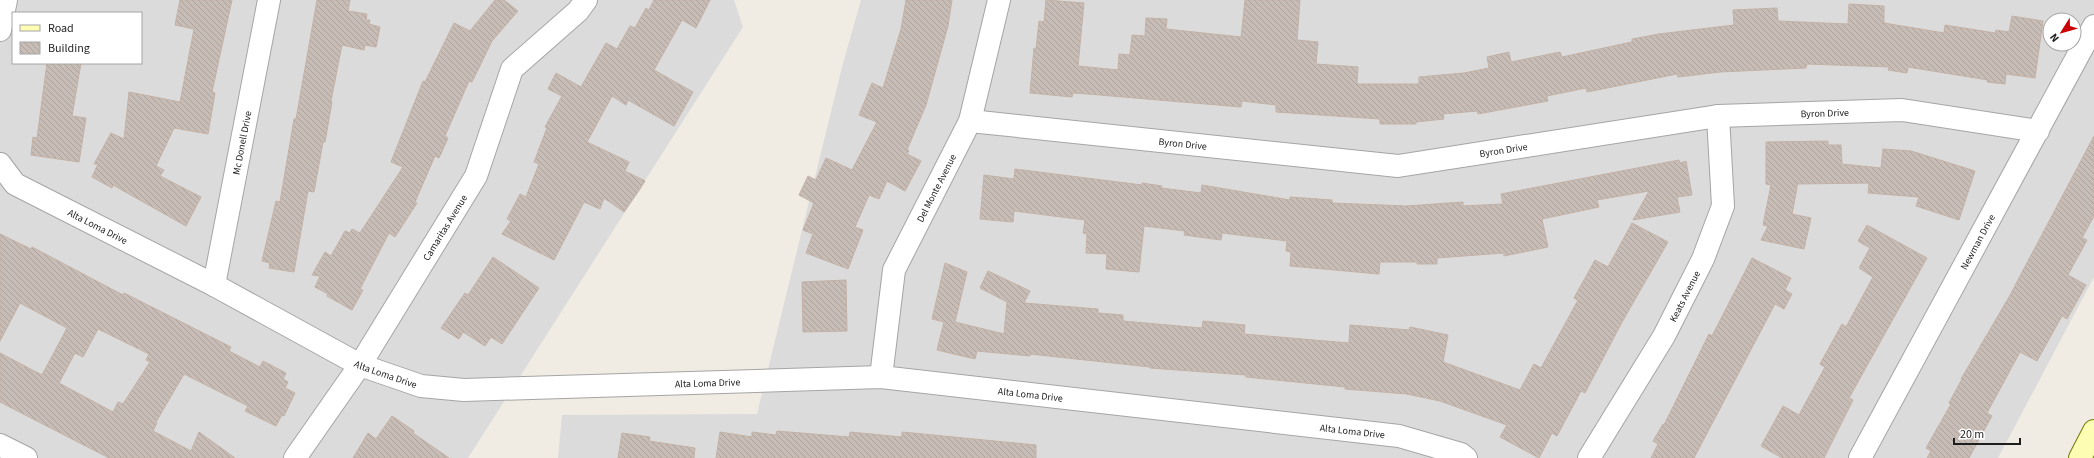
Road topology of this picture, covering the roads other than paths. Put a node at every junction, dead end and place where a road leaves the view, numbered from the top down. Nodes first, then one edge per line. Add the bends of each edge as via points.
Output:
1 (6, 0) edge
2 (269, 0) edge
3 (586, 0) edge
4 (999, 0) edge
5 (2094, 26) edge
6 (0, 30) edge
7 (1718, 116) junction
8 (970, 122) junction
9 (2038, 131) junction
10 (0, 164) edge
11 (214, 285) junction
12 (360, 365) junction
13 (881, 377) junction
14 (2094, 431) edge
15 (0, 445) edge
16 (26, 458) edge
17 (295, 458) edge
18 (1466, 458) edge
19 (1589, 458) edge
20 (1860, 458) edge
21 (2080, 458) edge

1 - 6 street
2 - 11 street, Mc Donell Drive
3 - 12 street, Camaritas Avenue via 578,11 512,69 476,176
4 - 8 street, Del Monte Avenue
5 - 9 street, Newman Drive
7 - 8 street, Byron Drive via 1398,166
7 - 9 street, Byron Drive via 1902,110
7 - 19 street, Keats Avenue via 1723,206 1702,259 1664,336
8 - 13 street, Del Monte Avenue via 894,270
9 - 20 street, Newman Drive
10 - 11 street, Alta Loma Drive via 15,184
11 - 12 street, Alta Loma Drive
12 - 13 street, Alta Loma Drive via 421,386 464,390
12 - 17 street, Camaritas Avenue
13 - 18 street, Alta Loma Drive via 1399,436 1461,454
14 - 21 main road
15 - 16 street

